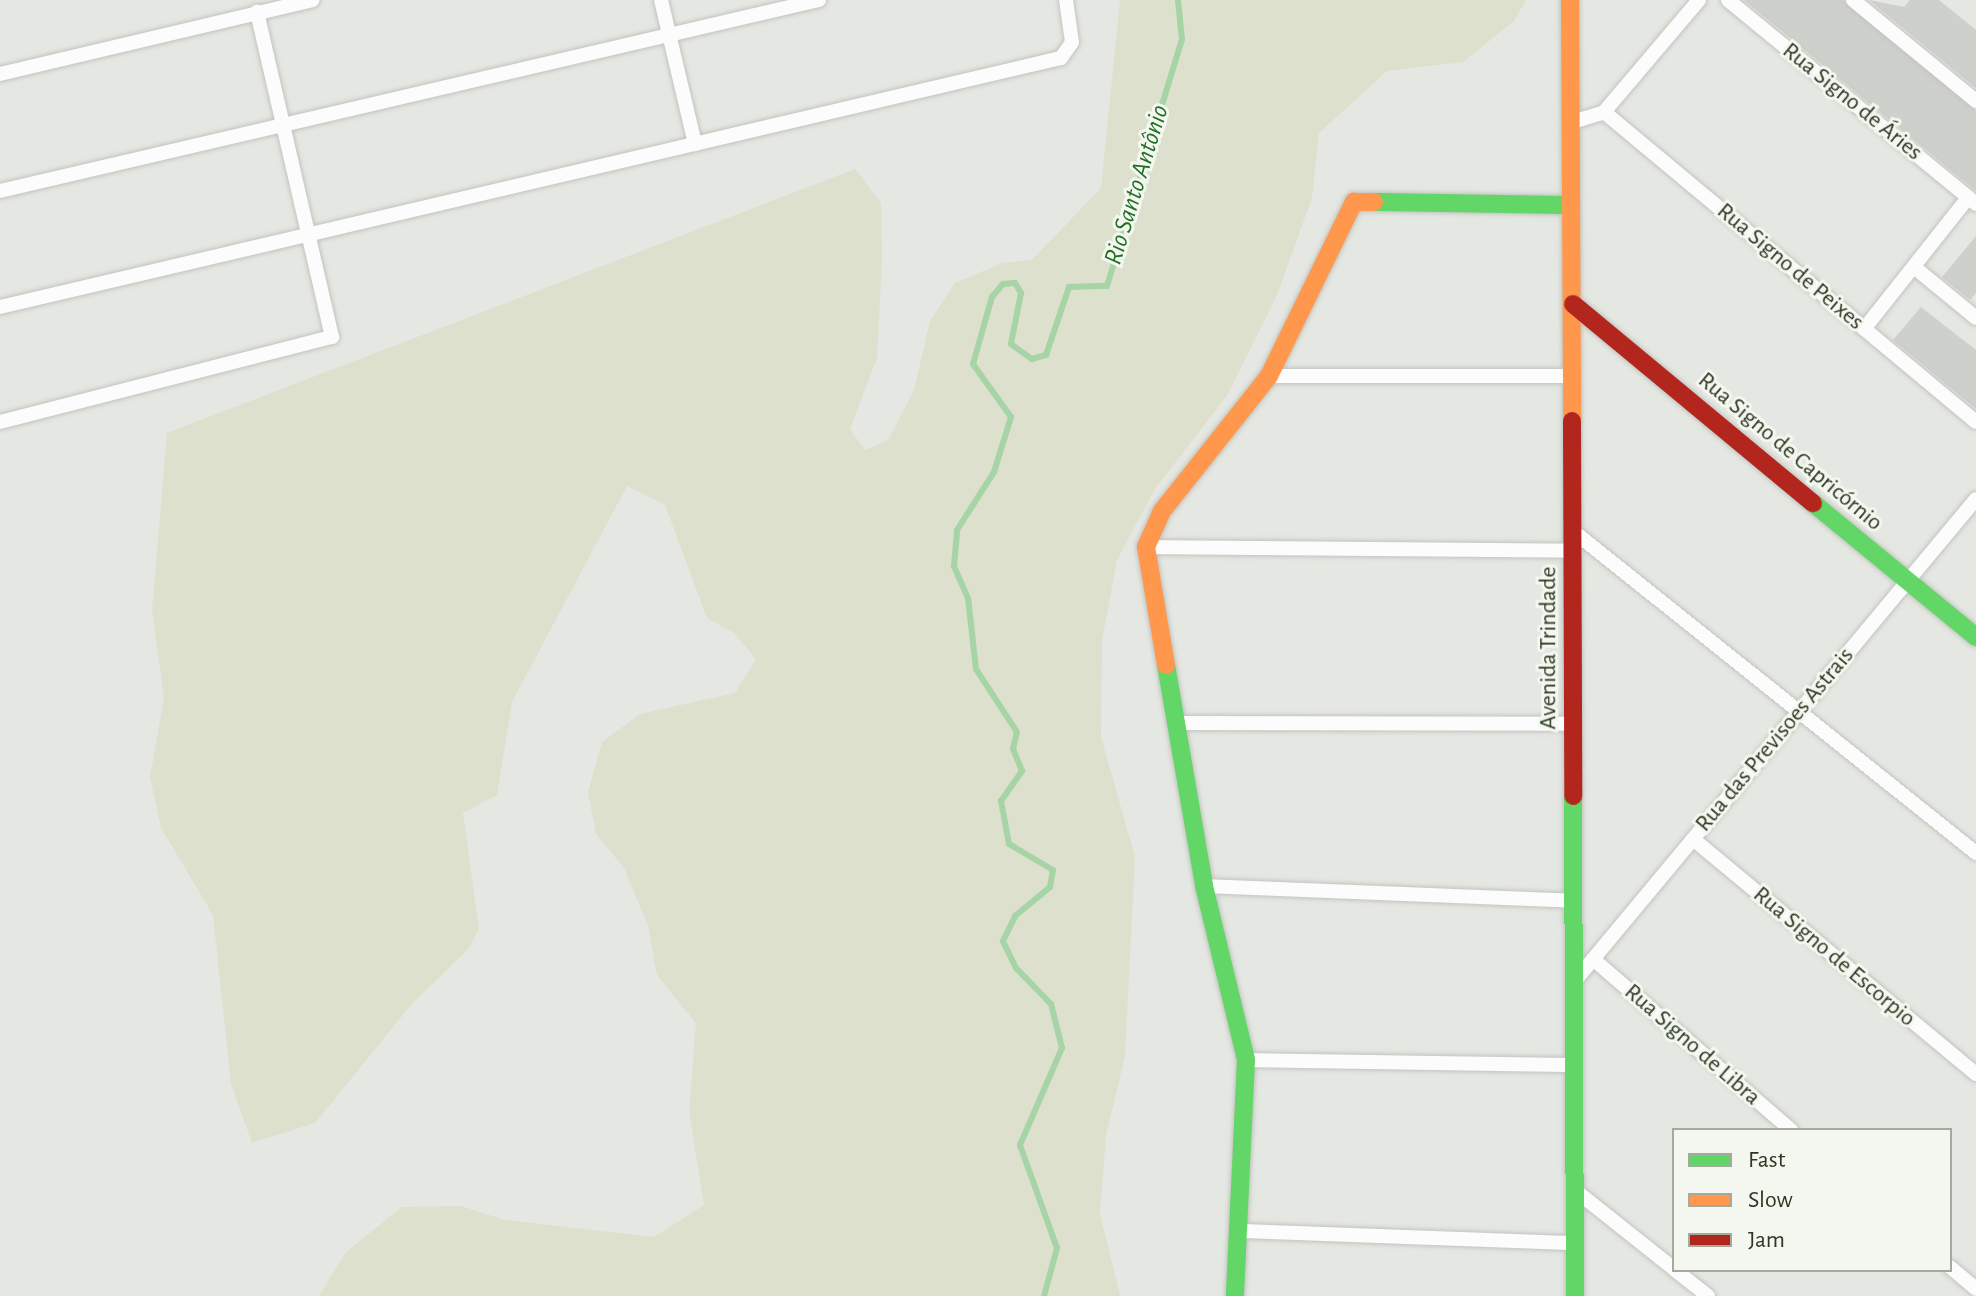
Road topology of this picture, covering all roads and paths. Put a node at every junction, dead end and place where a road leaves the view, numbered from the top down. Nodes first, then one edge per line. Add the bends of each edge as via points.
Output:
1 (312, 0) edge
2 (661, 0) edge
3 (819, 0) edge
4 (1066, 0) edge
5 (1570, 0) edge
6 (1699, 0) edge
7 (1728, 0) edge
8 (1853, 0) edge
9 (257, 12) junction
10 (669, 35) junction
11 (0, 74) edge
12 (1976, 101) edge
13 (1604, 112) junction
14 (1569, 123) junction
15 (284, 126) junction
16 (695, 144) junction
17 (0, 191) edge
18 (1972, 201) edge
19 (1571, 205) junction
20 (310, 234) junction
21 (1914, 267) junction
22 (1573, 304) junction
23 (0, 307) edge
24 (1976, 318) edge
25 (1864, 329) junction
26 (1269, 376) junction
27 (1573, 376) junction
28 (0, 422) edge
29 (1976, 422) edge
30 (1976, 499) edge
31 (1573, 531) junction
32 (1146, 547) junction
33 (1573, 551) junction
34 (1908, 581) junction
35 (1976, 637) edge
36 (1801, 708) junction
37 (1178, 723) junction
38 (1573, 724) junction
39 (1693, 839) junction
40 (1976, 853) edge
41 (1204, 886) junction
42 (1573, 901) junction
43 (1593, 959) junction
44 (1574, 982) junction
45 (1246, 1060) junction
46 (1575, 1065) junction
47 (1976, 1074) edge
48 (1789, 1128) edge
49 (1576, 1191) junction
50 (1243, 1231) junction
51 (1576, 1243) junction
52 (1672, 1268) edge
53 (1952, 1269) edge
54 (1678, 1272) edge
55 (1976, 1289) edge
56 (1235, 1296) edge
57 (1575, 1296) edge
58 (1708, 1296) edge

1 - 9 street
2 - 10 street
3 - 10 street
4 - 16 street via 1072,42 1061,58
5 - 14 street, Avenida Trindade
6 - 13 street
7 - 18 street, Rua Signo de Áries
8 - 12 street
9 - 11 street
9 - 15 street
10 - 15 street
10 - 16 street
13 - 14 street
13 - 25 street, Rua Signo de Peixes
14 - 19 street, Avenida Trindade
15 - 17 street
15 - 20 street
16 - 20 street
18 - 21 street
19 - 22 street, Avenida Trindade
19 - 26 street via 1354,202
20 - 23 street
20 - 28 street via 333,331 328,340
21 - 24 street
21 - 25 street
22 - 27 street, Avenida Trindade
22 - 34 street, Rua Signo de Capricórnio
25 - 29 street, Rua Signo de Peixes
26 - 27 street
26 - 32 street via 1162,511
27 - 31 street, Avenida Trindade
30 - 34 street, Rua das Previsoes Astrais
31 - 33 street, Avenida Trindade
31 - 36 street
32 - 33 street
32 - 37 street
33 - 38 street, Avenida Trindade
34 - 35 street, Rua Signo de Capricórnio
34 - 36 street, Rua das Previsoes Astrais
36 - 39 street, Rua das Previsoes Astrais
36 - 40 street
37 - 38 street
37 - 41 street
38 - 42 street, Avenida Trindade
39 - 43 street, Rua das Previsoes Astrais
39 - 47 street, Rua Signo de Escorpio
41 - 42 street
41 - 45 street
42 - 44 street, Avenida Trindade
43 - 44 street, Rua das Previsoes Astrais
43 - 48 street, Rua Signo de Libra
44 - 46 street, Avenida Trindade
45 - 46 street
45 - 50 street
46 - 49 street, Avenida Trindade
49 - 51 street, Avenida Trindade
49 - 52 street
50 - 51 street
50 - 56 street
51 - 57 street, Avenida Trindade
53 - 55 street
54 - 58 street

